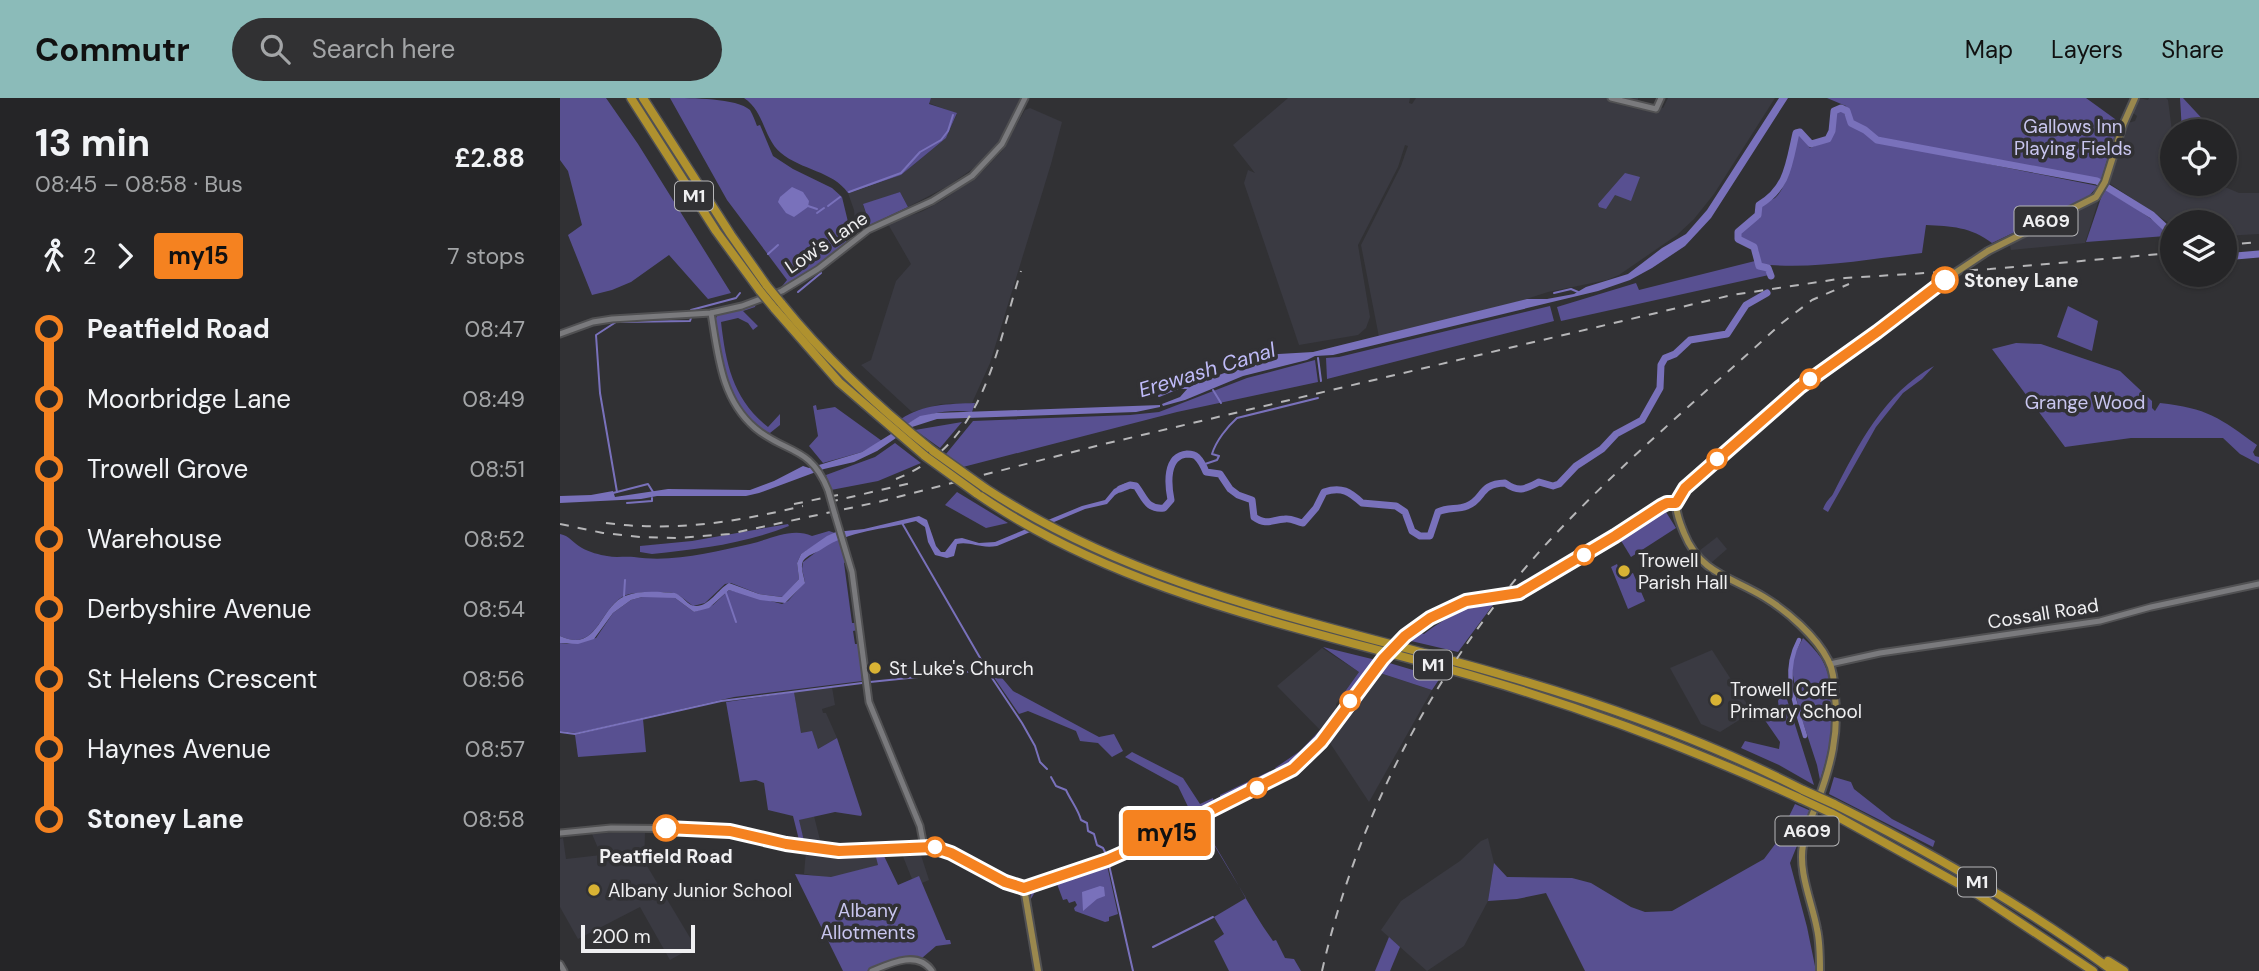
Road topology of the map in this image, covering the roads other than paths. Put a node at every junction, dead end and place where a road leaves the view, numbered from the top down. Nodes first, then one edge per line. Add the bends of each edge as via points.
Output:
1 (631, 98) edge
2 (643, 98) edge
3 (1025, 98) edge
4 (1611, 98) edge
5 (1661, 98) edge
6 (2135, 98) edge
7 (764, 288) junction
8 (711, 313) junction
9 (560, 334) edge
10 (907, 436) junction
11 (1676, 503) junction
12 (1019, 514) junction
13 (2259, 584) edge
14 (1830, 664) junction
15 (1832, 809) junction
16 (560, 833) edge
17 (924, 847) junction
18 (1024, 888) junction
19 (2083, 949) junction
20 (560, 964) edge
21 (564, 971) edge
22 (872, 971) edge
23 (932, 971) edge
24 (1038, 971) edge
25 (1820, 971) edge
26 (2091, 971) edge
27 (2113, 971) edge
28 (2124, 971) edge

1 - 7 highway, M1 via 723,241
2 - 7 highway, M1
3 - 8 street, Low's Lane via 1002,144 972,176 932,201 868,230 782,291
4 - 5 street via 1656,109
6 - 11 main road, A609, bridge via 2103,185 2090,201 1987,251 1946,279 1800,387 1685,488
7 - 10 highway, M1, bridge via 839,382
8 - 9 street, Low's Lane via 627,317
8 - 17 street, bridge via 723,381 736,407 759,431 807,457 828,490 852,572 869,702 920,826
10 - 12 highway, M1, bridge
10 - 12 highway, M1, bridge via 925,456 976,493
11 - 14 main road, A609 via 1688,544 1702,563 1767,599 1801,627
11 - 18 main road, A609, bridge via 1661,506 1534,585 1512,595 1457,605 1430,618 1383,659 1321,742 1293,769 1107,860
12 - 15 highway, M1, bridge via 1114,569 1193,599 1597,715
13 - 14 street, Cossall Road via 2100,621
14 - 25 main road, A609 via 1837,716 1833,758 1802,853 1818,930
15 - 19 highway, M1 via 1974,881
15 - 26 highway, M1 via 1977,894
16 - 17 street via 611,828 712,829 826,850
17 - 18 street via 942,850
18 - 24 main road
19 - 27 highway, M1
19 - 28 highway
20 - 21 street
22 - 23 street via 917,958

